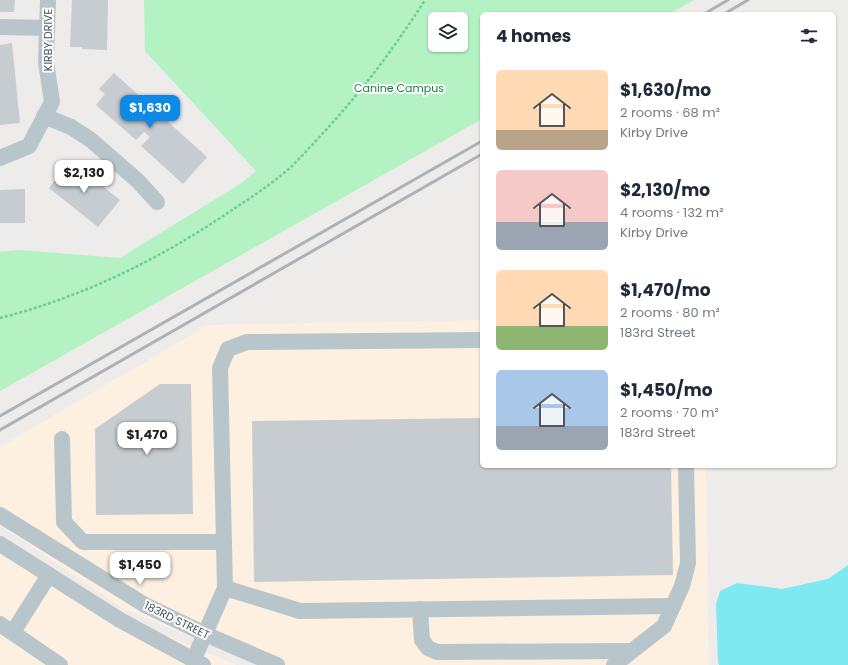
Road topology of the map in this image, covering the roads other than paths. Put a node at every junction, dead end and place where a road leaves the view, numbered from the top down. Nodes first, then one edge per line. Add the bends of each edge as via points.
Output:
1 (48, 0) edge
2 (0, 27) edge
3 (47, 28) junction
4 (44, 116) junction
5 (0, 158) edge
6 (157, 202) dead end
7 (480, 340) edge
8 (62, 439) dead end
9 (686, 468) edge
10 (0, 515) edge
11 (73, 532) junction
12 (224, 542) junction
13 (0, 544) edge
14 (60, 554) junction
15 (49, 575) junction
16 (225, 588) junction
17 (673, 606) junction
18 (420, 609) junction
19 (7, 628) edge
20 (205, 634) junction
21 (631, 651) junction
22 (194, 664) edge
23 (60, 665) edge
24 (277, 665) edge
25 (614, 665) edge

1 - 3 street, KIRBY DRIVE
2 - 3 street
3 - 4 street, KIRBY DRIVE via 46,62 52,102
4 - 5 street, KIRBY DRIVE via 29,146
4 - 6 street via 71,127 91,140 139,182
7 - 12 street via 248,342 228,349 220,368
8 - 11 street via 64,522
9 - 17 street via 688,563
10 - 14 street, 183RD STREET
11 - 12 street via 83,542
11 - 14 street
12 - 16 street
13 - 15 street
14 - 20 street, 183RD STREET via 144,605
15 - 19 street
15 - 22 street
16 - 18 street via 300,611
16 - 20 street
17 - 18 street
17 - 21 street via 664,626
18 - 21 street via 422,640 428,648 437,652
19 - 23 street
20 - 22 street
20 - 24 street, 183RD STREET
21 - 25 street

